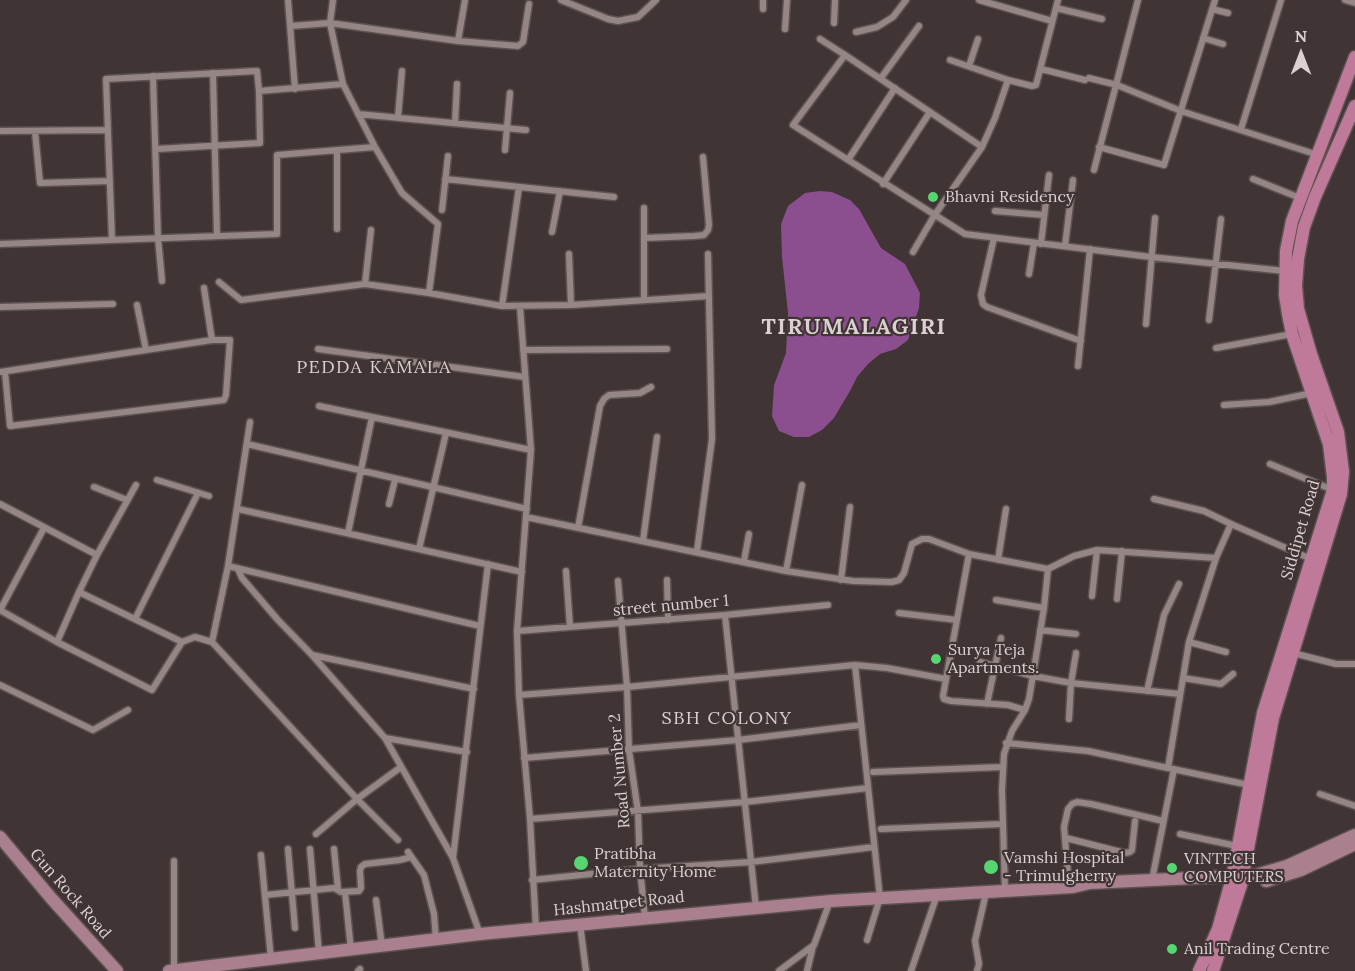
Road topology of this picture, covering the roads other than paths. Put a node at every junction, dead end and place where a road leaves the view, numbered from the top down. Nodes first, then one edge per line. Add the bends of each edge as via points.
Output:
1 (288, 0) edge
2 (333, 0) edge
3 (465, 0) edge
4 (561, 0) edge
5 (656, 0) edge
6 (763, 0) edge
7 (787, 0) edge
8 (835, 0) edge
9 (906, 0) edge
10 (979, 0) edge
11 (1058, 0) edge
12 (1138, 0) edge
13 (1215, 0) edge
14 (1281, 0) edge
15 (1345, 0) edge
16 (1355, 3) edge
17 (529, 4) dead end
18 (1056, 8) junction
19 (763, 9) dead end
20 (1212, 9) junction
21 (1228, 13) dead end
22 (1102, 19) dead end
23 (1052, 21) junction
24 (330, 23) junction
25 (834, 23) dead end
26 (291, 26) junction
27 (919, 26) dead end
28 (785, 29) dead end
29 (856, 32) dead end
30 (1203, 38) junction
31 (820, 39) dead end
32 (978, 39) dead end
33 (458, 41) junction
34 (1223, 44) dead end
35 (844, 55) junction
36 (1355, 57) edge
37 (950, 60) dead end
38 (969, 66) junction
39 (1041, 69) junction
40 (402, 71) dead end
41 (213, 73) junction
42 (153, 76) junction
43 (881, 78) junction
44 (1008, 80) junction
45 (343, 84) junction
46 (457, 84) dead end
47 (1117, 85) junction
48 (895, 88) junction
49 (294, 89) junction
50 (259, 91) junction
51 (510, 93) dead end
52 (1355, 106) edge
53 (1181, 111) junction
54 (930, 112) junction
55 (358, 114) junction
56 (398, 117) junction
57 (455, 123) junction
58 (507, 128) junction
59 (1241, 129) junction
60 (108, 130) junction
61 (526, 130) dead end
62 (0, 131) edge
63 (35, 132) junction
64 (216, 146) junction
65 (375, 147) junction
66 (982, 147) junction
67 (1099, 147) junction
68 (157, 149) junction
69 (337, 150) junction
70 (505, 150) dead end
71 (1318, 155) junction
72 (448, 156) dead end
73 (703, 157) dead end
74 (848, 160) junction
75 (1094, 170) dead end
76 (1049, 175) dead end
77 (445, 179) junction
78 (1253, 179) dead end
79 (1073, 180) dead end
80 (110, 181) junction
81 (883, 184) junction
82 (519, 187) junction
83 (560, 191) junction
84 (614, 197) dead end
85 (1300, 198) junction
86 (644, 208) dead end
87 (441, 210) dead end
88 (995, 211) dead end
89 (1044, 215) junction
90 (934, 216) junction
91 (1155, 218) dead end
92 (1221, 219) dead end
93 (337, 229) dead end
94 (371, 230) dead end
95 (552, 232) dead end
96 (217, 236) junction
97 (644, 237) junction
98 (158, 238) junction
99 (994, 238) junction
100 (112, 240) junction
101 (1037, 243) junction
102 (0, 244) edge
103 (1065, 246) junction
104 (1090, 249) junction
105 (913, 252) dead end
106 (569, 254) dead end
107 (708, 254) dead end
108 (1151, 257) junction
109 (1216, 264) junction
110 (1285, 271) junction
111 (1029, 274) dead end
112 (162, 281) dead end
113 (219, 282) dead end
114 (365, 284) junction
115 (204, 288) dead end
116 (429, 293) junction
117 (709, 296) junction
118 (644, 299) junction
119 (113, 304) dead end
120 (571, 304) junction
121 (137, 305) dead end
122 (502, 306) junction
123 (0, 307) edge
124 (520, 307) junction
125 (1209, 320) dead end
126 (1146, 324) dead end
127 (1292, 334) junction
128 (212, 340) junction
129 (1081, 341) junction
130 (1216, 348) dead end
131 (318, 349) dead end
132 (667, 349) dead end
133 (146, 350) junction
134 (523, 350) junction
135 (1077, 366) dead end
136 (3, 372) edge
137 (525, 377) junction
138 (651, 387) dead end
139 (1313, 393) junction
140 (1224, 405) dead end
141 (319, 406) dead end
142 (372, 417) junction
143 (250, 422) dead end
144 (446, 433) junction
145 (657, 437) dead end
146 (247, 444) junction
147 (531, 450) junction
148 (1270, 464) dead end
149 (360, 470) junction
150 (157, 480) dead end
151 (395, 480) junction
152 (136, 485) dead end
153 (802, 485) dead end
154 (94, 487) dead end
155 (432, 487) junction
156 (1333, 490) junction
157 (198, 493) junction
158 (209, 496) dead end
159 (1154, 499) dead end
160 (128, 500) junction
161 (0, 504) edge
162 (389, 504) dead end
163 (850, 507) dead end
164 (238, 508) junction
165 (527, 509) junction
166 (1006, 509) dead end
167 (526, 517) junction
168 (1231, 524) junction
169 (44, 528) junction
170 (578, 528) junction
171 (348, 533) junction
172 (749, 534) dead end
173 (643, 541) junction
174 (419, 549) junction
175 (1097, 550) junction
176 (697, 551) junction
177 (1122, 551) junction
178 (969, 554) junction
179 (97, 555) junction
180 (1216, 558) junction
181 (1311, 559) junction
182 (998, 560) junction
183 (744, 561) junction
184 (488, 564) junction
185 (228, 566) junction
186 (238, 568) junction
187 (1048, 569) junction
188 (566, 571) dead end
189 (786, 571) junction
190 (522, 572) junction
191 (667, 580) dead end
192 (841, 580) junction
193 (618, 581) dead end
194 (1179, 584) dead end
195 (79, 592) junction
196 (1092, 596) dead end
197 (1117, 599) dead end
198 (996, 600) dead end
199 (828, 605) dead end
200 (1044, 608) junction
201 (0, 610) edge
202 (899, 613) dead end
203 (725, 615) junction
204 (135, 619) junction
205 (668, 620) junction
206 (957, 620) junction
207 (621, 623) junction
208 (480, 626) junction
209 (570, 627) junction
210 (1040, 630) junction
211 (517, 631) junction
212 (1076, 634) dead end
213 (1001, 638) dead end
214 (57, 642) junction
215 (182, 642) junction
216 (212, 642) junction
217 (1189, 642) junction
218 (1226, 652) dead end
219 (1076, 653) dead end
220 (1293, 653) junction
221 (312, 656) junction
222 (980, 662) dead end
223 (1355, 664) edge
224 (855, 665) junction
225 (996, 665) junction
226 (1233, 674) dead end
227 (733, 676) junction
228 (1033, 676) junction
229 (1183, 678) junction
230 (946, 679) junction
231 (1071, 682) junction
232 (0, 685) edge
233 (627, 687) junction
234 (474, 689) junction
235 (1147, 691) junction
236 (1180, 694) junction
237 (519, 695) junction
238 (987, 704) junction
239 (128, 710) dead end
240 (1025, 710) junction
241 (1069, 719) dead end
242 (861, 725) junction
243 (385, 738) junction
244 (738, 741) junction
245 (1006, 743) junction
246 (630, 750) junction
247 (466, 752) junction
248 (524, 758) junction
249 (401, 767) junction
250 (1002, 767) junction
251 (1171, 768) junction
252 (873, 772) dead end
253 (1250, 785) junction
254 (868, 788) junction
255 (1320, 794) dead end
256 (357, 799) junction
257 (745, 802) junction
258 (1355, 806) edge
259 (638, 812) junction
260 (530, 819) junction
261 (1136, 821) dead end
262 (1163, 821) junction
263 (1003, 824) junction
264 (881, 829) dead end
265 (316, 834) dead end
266 (1180, 834) dead end
267 (1355, 835) edge
268 (0, 837) edge
269 (1066, 838) junction
270 (398, 840) dead end
271 (1355, 844) edge
272 (1237, 846) junction
273 (874, 847) junction
274 (288, 849) dead end
275 (310, 849) dead end
276 (334, 849) dead end
277 (261, 855) dead end
278 (453, 858) junction
279 (174, 861) dead end
280 (751, 861) junction
281 (640, 868) junction
282 (532, 880) junction
283 (1152, 880) junction
284 (1236, 881) junction
285 (1071, 887) junction
286 (312, 891) junction
287 (341, 891) junction
288 (1005, 891) junction
289 (986, 892) junction
290 (292, 893) junction
291 (938, 893) junction
292 (265, 895) junction
293 (880, 898) junction
294 (376, 900) dead end
295 (831, 900) junction
296 (756, 908) junction
297 (645, 917) junction
298 (580, 924) junction
299 (294, 928) dead end
300 (536, 928) junction
301 (480, 934) junction
302 (435, 940) junction
303 (867, 940) dead end
304 (814, 945) junction
305 (382, 946) junction
306 (351, 950) junction
307 (319, 953) junction
308 (271, 959) junction
309 (117, 971) edge
310 (171, 971) edge
311 (586, 971) edge
312 (779, 971) edge
313 (807, 971) edge
314 (911, 971) edge
315 (977, 971) edge
316 (1200, 971) edge
317 (1214, 971) edge

1 - 26 street
2 - 24 street
3 - 33 street
4 - 5 street via 618,21 638,17
6 - 19 street
7 - 28 street
8 - 25 street
9 - 29 street via 893,17 877,27
10 - 23 street
11 - 18 street
12 - 47 street
13 - 20 street
14 - 59 street
15 - 16 street
17 - 33 street via 524,42 518,46
18 - 22 street
18 - 23 street
20 - 21 street
20 - 30 street
23 - 39 street
24 - 26 street
24 - 33 street
24 - 45 street
26 - 49 street
27 - 43 street
30 - 34 street
30 - 53 street
31 - 35 street
32 - 38 street
35 - 43 street
35 - 74 street via 793,125
36 - 71 main road, Siddipet Road
37 - 38 street
38 - 44 street
39 - 44 street via 1036,85
39 - 47 street
40 - 56 street
41 - 42 street
41 - 50 street via 257,71
41 - 64 street
42 - 60 street via 106,79
42 - 68 street
43 - 48 street
44 - 66 street
45 - 49 street
45 - 55 street
46 - 57 street
47 - 53 street
47 - 67 street
48 - 54 street
48 - 74 street
49 - 50 street
50 - 64 street via 260,143
51 - 58 street
52 - 220 main road, Siddipet Road via 1315,197 1298,259 1298,309 1338,432 1343,472 1340,499
53 - 59 street
53 - 67 street via 1164,165
54 - 66 street
54 - 81 street
55 - 56 street
55 - 65 street
56 - 57 street
57 - 58 street
58 - 61 street
58 - 70 street
59 - 71 street
60 - 63 street
60 - 80 street
62 - 63 street
63 - 80 street via 40,183
64 - 68 street
64 - 96 street
65 - 69 street
65 - 116 street via 402,193 438,224
66 - 90 street
67 - 75 street
68 - 98 street
69 - 93 street
69 - 96 street via 277,155 277,234
71 - 85 main road, Siddipet Road
72 - 77 street
73 - 97 street via 708,231 694,236
74 - 81 street
76 - 89 street
77 - 82 street
77 - 87 street
78 - 85 street
79 - 103 street
80 - 100 street
81 - 90 street
82 - 83 street
82 - 122 street
83 - 84 street
83 - 95 street
85 - 110 main road, Siddipet Road via 1292,221
86 - 97 street
88 - 89 street
89 - 101 street
90 - 99 street via 965,234
90 - 105 street
91 - 108 street
92 - 109 street
94 - 114 street
96 - 98 street
97 - 118 street
98 - 100 street
98 - 112 street
99 - 101 street
99 - 129 street via 981,295 983,304
100 - 102 street
101 - 103 street
101 - 111 street
103 - 104 street
104 - 108 street
104 - 129 street
106 - 120 street
107 - 117 street
108 - 109 street
108 - 126 street
109 - 110 street
109 - 125 street
110 - 127 main road, Siddipet Road
113 - 114 street via 241,300
114 - 116 street
115 - 128 street
116 - 122 street
117 - 118 street
117 - 176 street via 712,439
118 - 120 street
119 - 123 street
120 - 124 street
121 - 133 street
122 - 124 street
124 - 134 street
127 - 130 street
127 - 139 main road, Siddipet Road
128 - 133 street
128 - 136 street via 230,340 224,400 10,426
129 - 135 street
131 - 137 street
132 - 134 street
133 - 136 street
134 - 137 street
137 - 147 street
138 - 170 street via 640,393 609,395 600,406
139 - 140 street via 1269,402
139 - 156 main road, Siddipet Road via 1329,444
141 - 142 street
142 - 144 street
142 - 149 street
143 - 146 street
144 - 147 street
144 - 155 street
145 - 173 street
146 - 149 street
146 - 164 street
147 - 165 street
148 - 156 street
149 - 151 street
149 - 171 street
150 - 157 street
151 - 155 street
151 - 162 street
152 - 160 street
153 - 189 street
154 - 160 street
155 - 165 street
155 - 174 street
156 - 181 main road, Siddipet Road
157 - 158 street
157 - 204 street
159 - 168 street via 1204,511
160 - 179 street
161 - 169 street
163 - 192 street
164 - 171 street
164 - 185 street
165 - 167 street
166 - 182 street
167 - 170 street
167 - 190 street
168 - 180 street
168 - 181 street
169 - 179 street
169 - 201 street
170 - 173 street
171 - 174 street
172 - 183 street
173 - 176 street
174 - 184 street
175 - 177 street
175 - 187 street
175 - 196 street
176 - 183 street
177 - 180 street
177 - 197 street
178 - 182 street
178 - 192 street via 929,539 916,540 899,580
178 - 206 street
179 - 195 street
180 - 217 street
181 - 253 main road, Siddipet Road via 1263,713
182 - 187 street
183 - 189 street
184 - 190 street
184 - 208 street
185 - 186 street
185 - 216 street
186 - 208 street
186 - 221 street via 242,578
187 - 200 street
188 - 209 street
189 - 192 street
190 - 211 street
191 - 205 street
193 - 207 street, Road Number 2
194 - 235 street via 1164,615
195 - 204 street
195 - 214 street
198 - 200 street
199 - 203 street, street number 1
200 - 210 street
201 - 214 street
202 - 206 street
203 - 205 street, street number 1
203 - 227 street
204 - 215 street
205 - 207 street, street number 1
206 - 230 street
207 - 209 street, street number 1
207 - 233 street, Road Number 2
208 - 234 street
209 - 211 street, street number 1
210 - 212 street
210 - 228 street
211 - 237 street
213 - 225 street
214 - 215 street via 152,690
215 - 216 street via 195,637
216 - 256 street
217 - 218 street
217 - 229 street
219 - 231 street
220 - 223 street via 1336,664
220 - 284 main road, Siddipet Road via 1273,718
221 - 234 street
221 - 243 street
222 - 225 street
224 - 227 street
224 - 230 street
224 - 242 street
225 - 228 street
225 - 238 street
226 - 229 street via 1221,684
227 - 233 street
227 - 244 street
228 - 231 street
228 - 240 street
229 - 236 street
230 - 238 street via 944,699
231 - 235 street
231 - 241 street
232 - 239 street via 93,730
233 - 237 street
233 - 246 street, Road Number 2
234 - 247 street
235 - 236 street
236 - 251 street
237 - 248 street
238 - 240 street
240 - 245 street
242 - 244 street
242 - 254 street
243 - 247 street
243 - 249 street
244 - 246 street
244 - 257 street
245 - 250 street
245 - 251 street via 1088,751
246 - 248 street
246 - 259 street, Road Number 2
247 - 278 street
248 - 260 street
249 - 256 street
249 - 278 street
250 - 252 street
250 - 263 street
251 - 253 street
251 - 262 street
253 - 272 main road, Siddipet Road
254 - 257 street
254 - 273 street
255 - 258 street
256 - 265 street
256 - 270 street
257 - 259 street
257 - 280 street
259 - 260 street
259 - 281 street, Road Number 2
260 - 282 street
261 - 269 street via 1130,852
262 - 269 street via 1077,802 1068,809
262 - 283 street
263 - 264 street
263 - 288 street
266 - 272 street
267 - 284 main road via 1287,866
268 - 309 main road, Gun Rock Road
269 - 285 street
271 - 284 main road via 1293,873
272 - 284 main road, Siddipet Road
273 - 280 street
273 - 293 street
274 - 290 street
275 - 286 street
276 - 287 street
277 - 292 street
278 - 301 street
279 - 310 street
280 - 281 street
280 - 296 street
281 - 282 street
281 - 297 street, Road Number 2
282 - 300 street
283 - 284 main road, Hashmatpet Road
283 - 285 main road, Hashmatpet Road
284 - 285 main road, Hashmatpet Road
284 - 316 main road
284 - 317 main road
285 - 288 main road, Hashmatpet Road
286 - 287 street
286 - 290 street
286 - 307 street
287 - 302 street via 360,890 360,871 365,864 400,860 409,854 424,875 434,914
287 - 306 street
288 - 289 main road, Hashmatpet Road
289 - 291 main road, Hashmatpet Road
289 - 315 street via 975,941
290 - 292 street
290 - 299 street
291 - 293 main road, Hashmatpet Road
291 - 314 street
292 - 308 street
293 - 295 main road, Hashmatpet Road
293 - 303 street
294 - 305 street
295 - 296 main road, Hashmatpet Road
295 - 304 street
296 - 297 main road, Hashmatpet Road
297 - 298 main road, Hashmatpet Road
298 - 300 main road, Hashmatpet Road
298 - 311 street
300 - 301 main road, Hashmatpet Road
301 - 302 main road, Hashmatpet Road
302 - 305 main road, Hashmatpet Road
304 - 312 street
304 - 313 street
305 - 306 main road, Hashmatpet Road
306 - 307 main road, Hashmatpet Road
307 - 308 main road, Hashmatpet Road
308 - 310 main road, Hashmatpet Road

